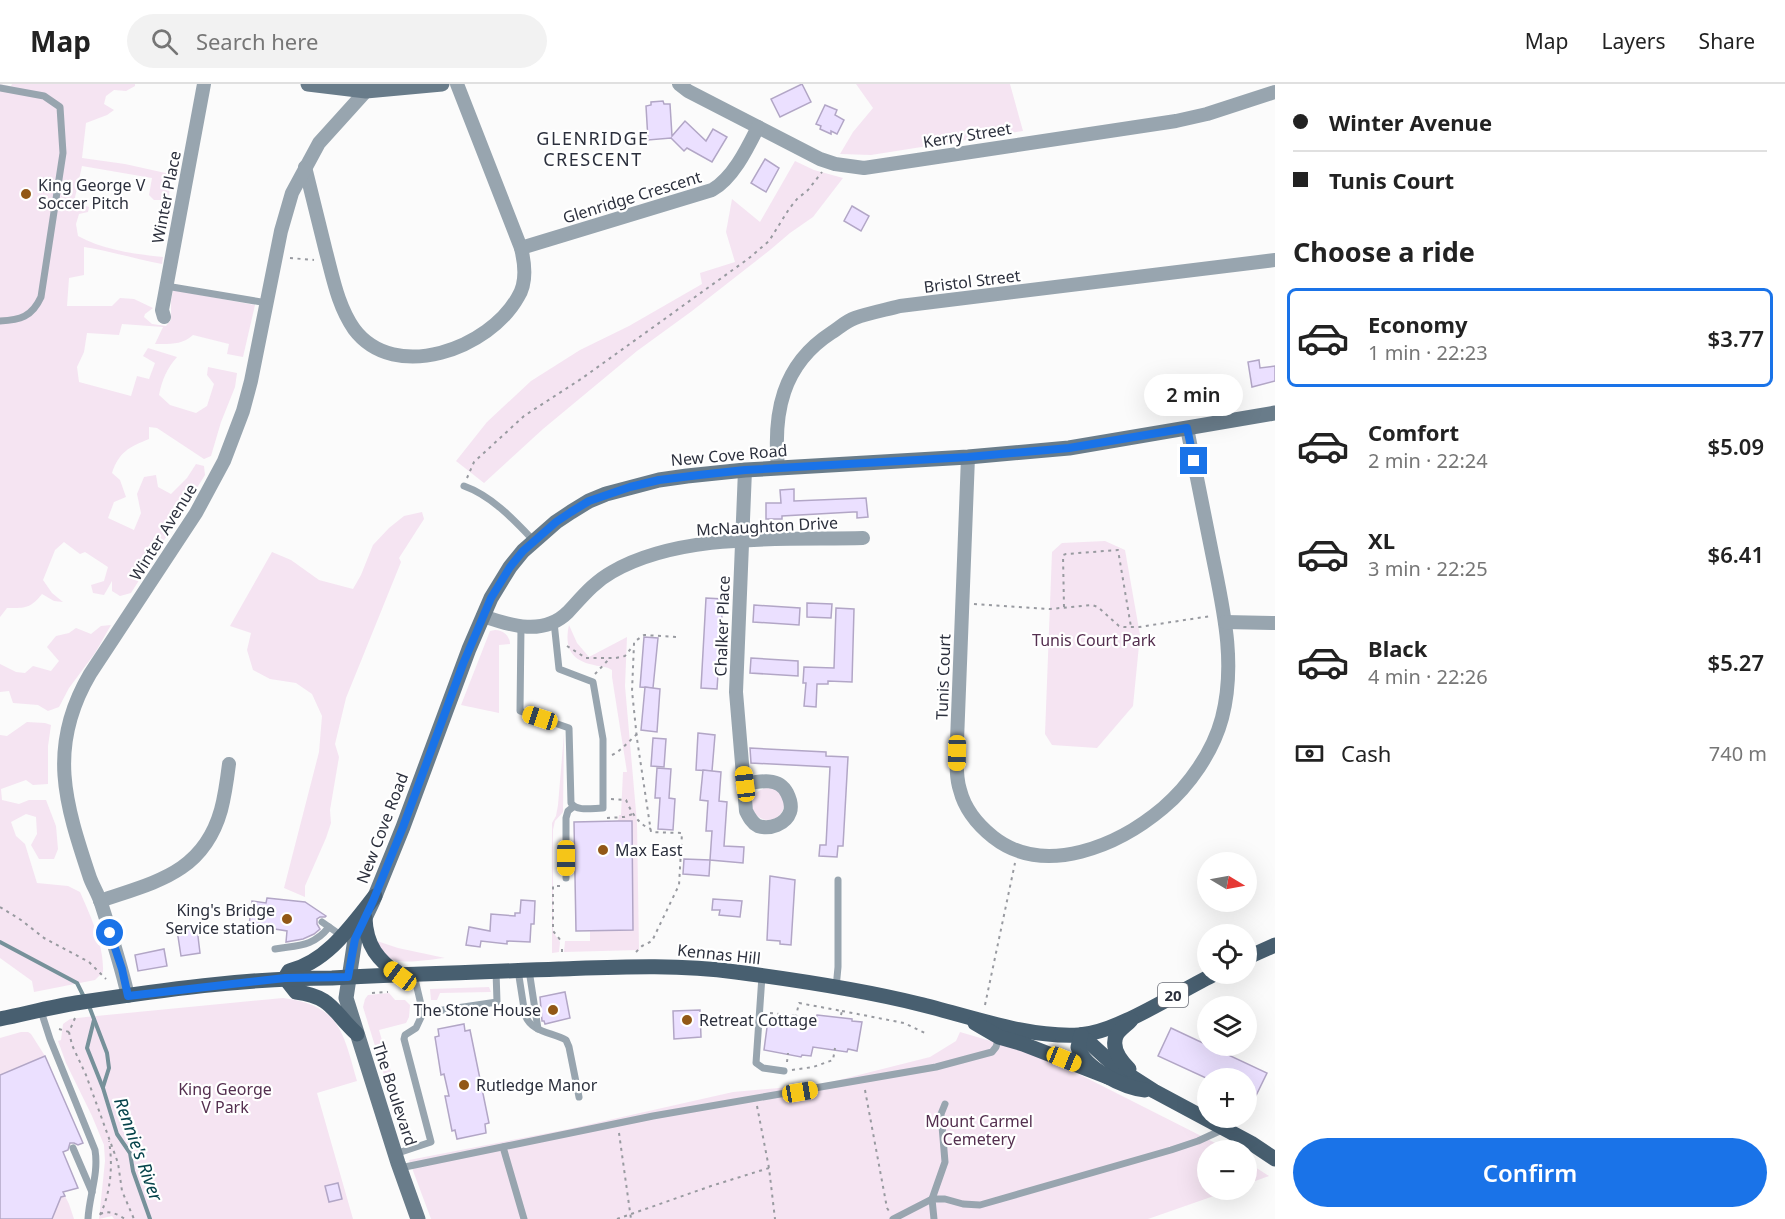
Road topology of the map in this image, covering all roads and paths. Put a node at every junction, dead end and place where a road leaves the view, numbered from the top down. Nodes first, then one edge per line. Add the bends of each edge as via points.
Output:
1 (204, 84) edge
2 (308, 84) edge
3 (442, 84) edge
4 (457, 84) edge
5 (679, 84) edge
6 (424, 85) edge
7 (0, 88) edge
8 (366, 92) junction
9 (1275, 92) edge
10 (758, 127) junction
11 (305, 167) junction
12 (823, 171) dead end
13 (521, 248) junction
14 (287, 258) dead end
15 (311, 260) dead end
16 (1275, 260) edge
17 (166, 286) junction
18 (267, 303) junction
19 (164, 317) dead end
20 (0, 321) edge
21 (1275, 413) edge
22 (1187, 428) junction
23 (968, 457) junction
24 (778, 468) junction
25 (745, 470) junction
26 (464, 486) joint
27 (863, 538) dead end
28 (534, 541) junction
29 (742, 541) junction
30 (963, 603) junction
31 (1064, 607) junction
32 (483, 616) junction
33 (1224, 618) junction
34 (554, 621) junction
35 (1275, 623) edge
36 (521, 627) junction
37 (1131, 627) junction
38 (678, 638) dead end
39 (556, 639) junction
40 (633, 646) junction
41 (610, 658) junction
42 (589, 681) junction
43 (637, 734) junction
44 (603, 760) junction
45 (230, 764) dead end
46 (745, 784) dead end
47 (603, 799) junction
48 (573, 807) junction
49 (633, 814) junction
50 (599, 819) dead end
51 (651, 829) junction
52 (1018, 852) junction
53 (838, 879) dead end
54 (564, 882) joint
55 (375, 896) junction
56 (100, 901) junction
57 (0, 908) edge
58 (365, 918) junction
59 (322, 922) dead end
60 (336, 932) junction
61 (1275, 945) edge
62 (275, 949) dead end
63 (562, 952) dead end
64 (636, 952) dead end
65 (1257, 953) edge
66 (524, 970) junction
67 (496, 971) junction
68 (407, 975) junction
69 (762, 976) junction
70 (348, 977) junction
71 (285, 978) junction
72 (106, 979) dead end
73 (1197, 983) edge
74 (836, 988) junction
75 (388, 992) dead end
76 (372, 993) dead end
77 (128, 996) junction
78 (985, 1005) dead end
79 (76, 1010) junction
80 (41, 1011) junction
81 (842, 1011) junction
82 (760, 1012) junction
83 (423, 1013) junction
84 (796, 1016) junction
85 (965, 1017) junction
86 (1132, 1017) junction
87 (0, 1019) edge
88 (840, 1019) dead end
89 (794, 1025) dead end
90 (59, 1029) dead end
91 (537, 1029) junction
92 (69, 1032) junction
93 (357, 1034) junction
94 (927, 1034) dead end
95 (1081, 1035) junction
96 (999, 1037) junction
97 (835, 1048) dead end
98 (784, 1071) joint
99 (1108, 1077) junction
100 (1134, 1078) junction
101 (863, 1081) junction
102 (1154, 1091) junction
103 (579, 1097) dead end
104 (756, 1100) junction
105 (945, 1104) dead end
106 (1197, 1114) edge
107 (618, 1124) junction
108 (1224, 1128) joint
109 (109, 1136) junction
110 (503, 1147) junction
111 (73, 1148) dead end
112 (1275, 1159) edge
113 (397, 1161) junction
114 (769, 1168) junction
115 (92, 1192) junction
116 (932, 1199) junction
117 (631, 1214) junction
118 (88, 1219) edge
119 (125, 1219) edge
120 (134, 1219) edge
121 (418, 1219) edge
122 (524, 1219) edge
123 (617, 1219) edge
124 (631, 1219) edge
125 (775, 1219) edge
126 (894, 1219) edge
127 (934, 1219) edge

1 - 17 street, Winter Place
2 - 8 street
3 - 6 street
4 - 13 street
5 - 10 street, Kerry Street
6 - 8 street
7 - 20 lane via 44,96 60,107 63,153 41,297 28,315
8 - 11 street, Winter Avenue via 319,143
9 - 10 street, Kerry Street via 1176,121 864,168 820,159
10 - 13 street, Glenridge Crescent via 730,172 712,190
11 - 13 street via 335,288 345,312 365,340 387,352 405,356 449,351 492,327 519,296 524,278
11 - 18 street, Winter Avenue via 286,210
12 - 26 path via 789,209 769,241 581,379 524,416 474,462
14 - 15 path
16 - 24 street, Bristol Street via 900,306 852,319 816,344 790,380 778,414
17 - 18 lane
17 - 19 street, Winter Place
18 - 56 street, Winter Avenue via 243,411 224,461 196,513 90,674 71,712 64,757 65,791 71,820
21 - 22 street, New Cove Road
22 - 23 street, New Cove Road via 1069,448
22 - 33 street, Tunis Court
23 - 24 street, New Cove Road
23 - 30 street, Tunis Court
24 - 25 street, New Cove Road
25 - 28 street, New Cove Road via 659,480 606,494 571,512
25 - 29 street, Chalker Place
26 - 28 lane via 491,500
27 - 29 street, McNaughton Drive
28 - 32 street, New Cove Road via 504,575
29 - 34 street, McNaughton Drive via 664,551 638,559 611,572
29 - 46 street, Chalker Place via 736,692
30 - 31 path
30 - 52 street, Tunis Court via 957,741 959,788 978,823
31 - 37 path via 1092,605 1119,626
31 - 37 path via 1063,555 1118,550
32 - 36 street, McNaughton Drive
32 - 55 street, New Cove Road
33 - 35 street
33 - 37 path
33 - 52 street, Tunis Court via 1229,657 1221,719 1212,743 1184,787 1143,824 1092,849 1049,856
34 - 36 street, McNaughton Drive via 538,627
34 - 39 lane
36 - 48 lane via 520,711 569,728
38 - 40 path via 644,635
39 - 41 path via 586,658
39 - 42 lane via 559,669
40 - 41 path via 622,658
40 - 43 path via 632,691
41 - 42 path
42 - 44 lane via 593,682
43 - 44 path
43 - 51 path
44 - 47 lane
45 - 56 street via 221,811 200,851 183,868 165,878
47 - 48 lane via 603,808
47 - 49 path via 624,799
48 - 54 lane via 566,818
49 - 50 path
49 - 51 path
51 - 64 path via 682,833 679,885 652,941
52 - 78 path
53 - 74 lane
54 - 63 path via 553,886 554,931 562,943
55 - 58 street, New Cove Road
55 - 60 main road
56 - 77 street, Winter Avenue
57 - 72 path via 89,962
58 - 68 main road via 365,931 375,953
58 - 70 street, New Cove Road via 355,939
59 - 60 lane
60 - 62 lane via 312,943
60 - 71 main road via 312,962 290,971
61 - 65 main road
66 - 67 main road, Kennas Hill
66 - 69 main road, Kennas Hill via 664,967
66 - 91 lane
66 - 91 lane via 525,1015
67 - 68 main road, Kennas Hill
67 - 83 lane via 497,1002
68 - 70 main road, Kennas Hill
68 - 83 lane
69 - 74 main road, Kennas Hill
69 - 82 lane
70 - 71 main road, Kennas Hill
70 - 93 street, The Boulevard via 346,998
71 - 77 main road, Kennas Hill
71 - 93 main road via 296,992 310,994 333,1006
73 - 86 main road, 20
74 - 85 main road, Kennas Hill
75 - 76 path
77 - 79 main road, Kennas Hill via 100,1000
79 - 80 main road, Kennas Hill
79 - 92 path
80 - 87 main road, Kennas Hill
80 - 115 lane via 95,1150
81 - 84 path via 799,1003
81 - 88 path
81 - 94 path via 904,1023
82 - 84 path
82 - 98 lane via 756,1063
83 - 113 lane via 416,1028 404,1039 431,1142
84 - 89 path
85 - 95 main road, Kennas Hill via 1044,1033
85 - 96 main road
86 - 95 main road, 20
86 - 100 main road via 1117,1035 1115,1048
90 - 92 path
91 - 103 lane via 566,1040
92 - 109 path
93 - 113 street, The Boulevard
95 - 99 main road via 1079,1052
95 - 100 main road
96 - 99 main road
96 - 101 lane via 992,1052 977,1057
97 - 98 path via 832,1060 826,1064
99 - 102 main road via 1134,1089
100 - 102 main road
101 - 104 lane
101 - 126 path via 887,1208
102 - 106 main road
104 - 107 lane
104 - 114 path
105 - 116 lane via 940,1114 945,1162
107 - 110 lane
107 - 117 path
108 - 112 main road
108 - 116 lane via 1171,1150 980,1205
109 - 119 path via 110,1176 100,1215 115,1213
109 - 120 path via 122,1191
110 - 113 lane
110 - 122 lane
111 - 115 lane
113 - 121 street, The Boulevard
114 - 117 path
114 - 125 path
115 - 118 lane
116 - 126 lane
116 - 127 lane
117 - 123 path
117 - 124 path

